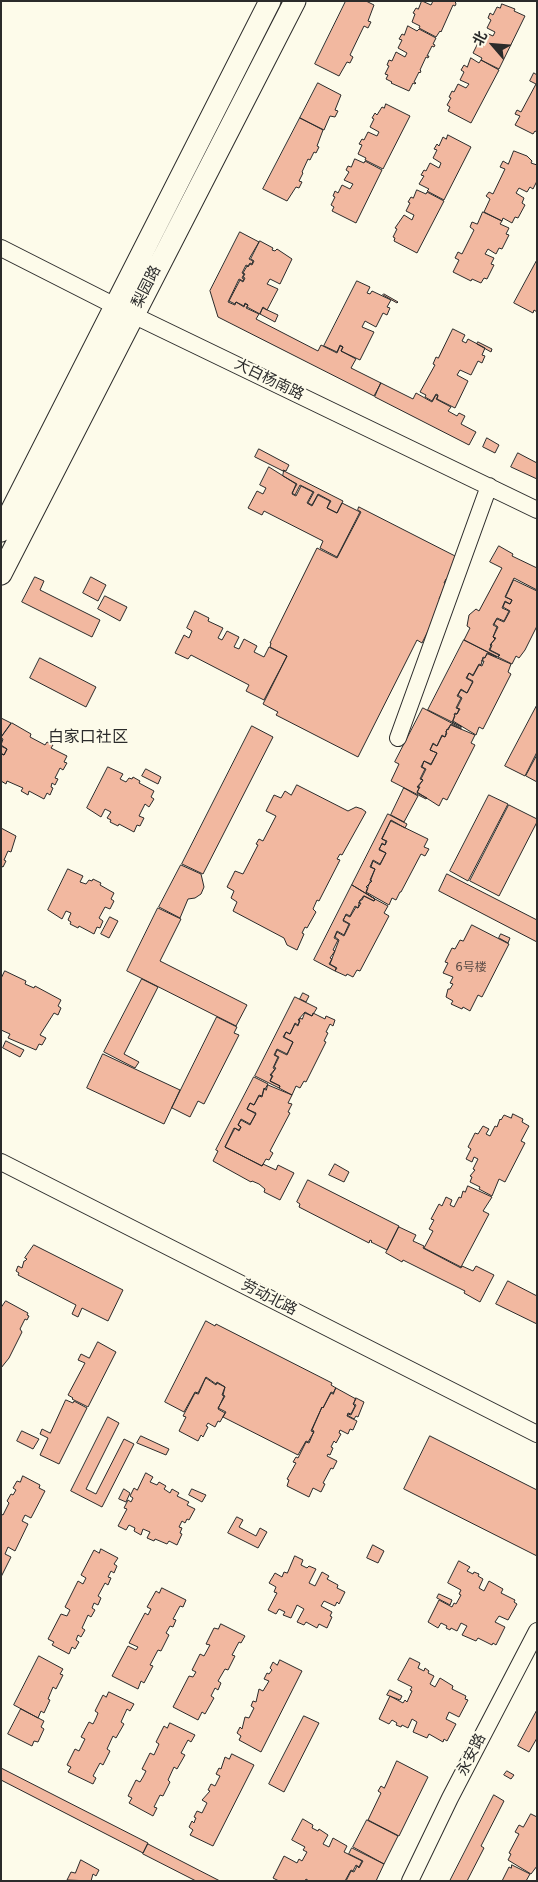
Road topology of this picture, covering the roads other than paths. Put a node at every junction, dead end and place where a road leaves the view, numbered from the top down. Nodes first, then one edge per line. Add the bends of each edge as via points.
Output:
1 (270, 1) edge
2 (295, 1) edge
3 (1, 248) edge
4 (124, 310) junction
5 (489, 486) junction
6 (537, 510) edge
7 (1, 532) edge
8 (1, 574) edge
9 (398, 738) dead end
10 (1, 1162) edge
11 (537, 1434) edge
12 (537, 1631) edge
13 (410, 1881) edge

1 - 4 main road, 梨园路
2 - 4 main road, 梨园路
3 - 4 street, 大白杨南路
4 - 5 street, 大白杨南路
4 - 7 main road, 梨园路
4 - 8 main road, 梨园路
5 - 6 street, 大白杨南路
5 - 9 street
10 - 11 street, 劳动北路
12 - 13 street, 永安路

